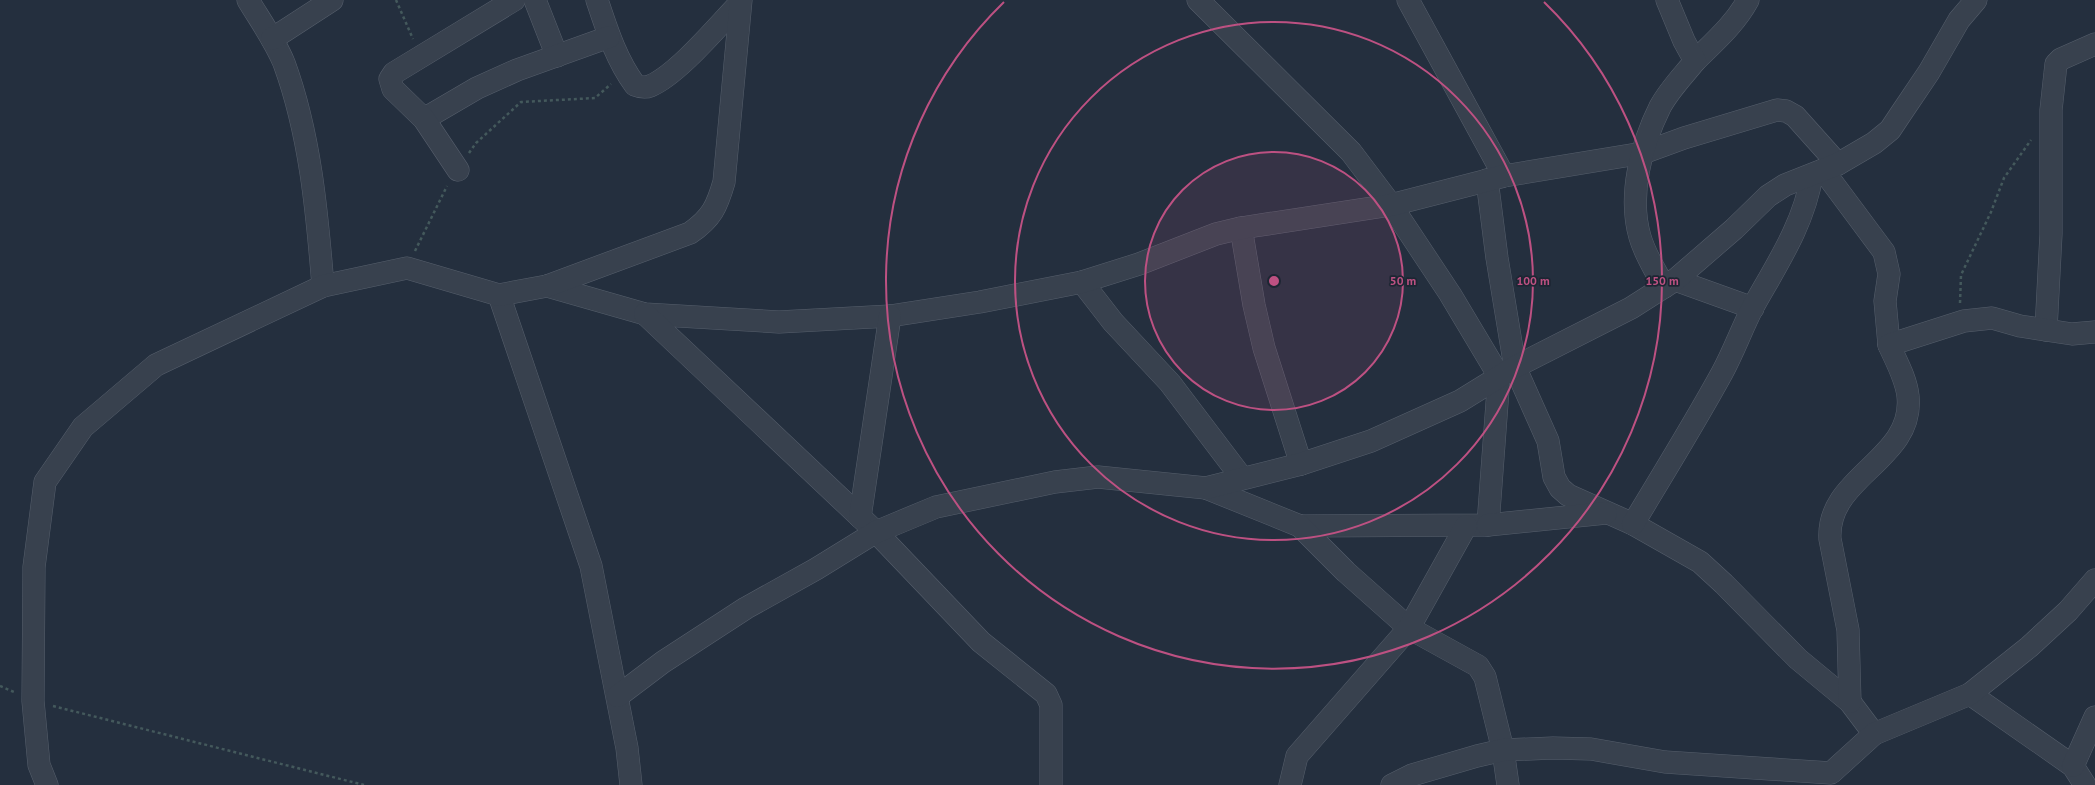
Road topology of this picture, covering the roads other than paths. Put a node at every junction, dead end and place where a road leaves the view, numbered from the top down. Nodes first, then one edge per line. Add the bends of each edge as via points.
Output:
1 (248, 0) edge
2 (332, 0) edge
3 (514, 0) edge
4 (535, 0) edge
5 (597, 0) edge
6 (1408, 0) edge
7 (1667, 0) edge
8 (1748, 0) edge
9 (1976, 0) edge
10 (1201, 1) edge
11 (740, 2) edge
12 (609, 37) junction
13 (272, 38) junction
14 (2095, 44) edge
15 (557, 56) junction
16 (1695, 61) junction
17 (424, 119) junction
18 (1643, 153) junction
19 (458, 170) road end
20 (1824, 170) junction
21 (1496, 178) junction
22 (1391, 205) junction
23 (1241, 228) junction
24 (1082, 282) junction
25 (1670, 283) junction
26 (323, 286) junction
27 (547, 286) junction
28 (499, 296) junction
29 (1753, 308) junction
30 (645, 314) junction
31 (890, 316) junction
32 (2046, 330) junction
33 (2095, 332) edge
34 (1889, 345) junction
35 (1507, 372) junction
36 (1301, 464) junction
37 (1242, 478) junction
38 (1206, 488) junction
39 (1607, 513) junction
40 (860, 517) junction
41 (1633, 524) junction
42 (1488, 525) junction
43 (1300, 526) junction
44 (1466, 526) junction
45 (876, 532) junction
46 (2095, 580) edge
47 (1409, 628) junction
48 (1970, 694) junction
49 (618, 696) junction
50 (1850, 702) junction
51 (2095, 717) edge
52 (1874, 734) junction
53 (1503, 750) junction
54 (2073, 766) junction
55 (1830, 781) edge
56 (47, 785) edge
57 (631, 785) edge
58 (1051, 785) edge
59 (1290, 785) edge
60 (1392, 785) edge
61 (1508, 785) edge
62 (2085, 785) edge

1 - 13 street
2 - 13 street
3 - 17 street via 394,73 390,79 393,90
4 - 15 street
5 - 12 street
6 - 21 street
7 - 16 street
8 - 16 street via 1723,34
9 - 20 street via 1959,20 1929,72 1890,130 1874,143
10 - 22 street via 1352,152
11 - 12 street via 680,65 652,85 645,87 635,85 625,72
11 - 27 street via 724,182 718,203 705,223 690,232
12 - 15 street
13 - 26 street via 297,104 316,197
14 - 32 street via 2061,59 2056,64 2051,110 2051,226
15 - 17 street via 477,88
16 - 18 street via 1660,106
17 - 19 street
18 - 20 street via 1778,110 1795,116
18 - 21 street
18 - 25 street via 1636,198 1638,229 1646,252
20 - 25 street via 1785,185 1768,196 1734,229
20 - 29 street via 1808,198 1781,259
20 - 34 street via 1884,252 1889,274 1886,301
21 - 22 street
21 - 35 street via 1497,258
22 - 23 street
22 - 35 street via 1450,294
23 - 24 street via 1216,234 1139,264
23 - 36 street via 1264,348
24 - 31 street
24 - 37 street via 1113,322 1170,383
25 - 29 street
25 - 35 street via 1631,308
26 - 28 street via 407,268
26 - 56 street via 156,365 83,427 45,482 34,567 33,701 39,765
27 - 28 street
27 - 30 street
28 - 49 street via 591,566
29 - 41 street via 1706,402
30 - 31 street via 779,322
30 - 40 street
31 - 40 street
32 - 33 street via 2072,334
32 - 34 street via 2020,326 1996,318 1964,321
34 - 50 street via 1905,382 1908,396 1905,426 1895,442 1839,500 1829,525 1848,630
35 - 36 street via 1460,401 1411,424 1371,441
35 - 39 street via 1548,441 1554,477 1560,488 1568,496
35 - 42 street
36 - 37 street
37 - 38 street
38 - 43 street
38 - 45 street via 1098,477 1055,482 936,508
39 - 41 street
39 - 42 street
40 - 45 street
41 - 50 street via 1700,562 1798,659
42 - 44 street
43 - 44 street
43 - 47 street via 1346,572
44 - 47 street
45 - 49 street via 746,608 663,662
45 - 58 street via 981,642 1046,694 1050,700 1051,711
46 - 48 street via 2057,622
47 - 53 street via 1469,661 1482,671
47 - 59 street via 1297,756
48 - 52 street
48 - 54 street
49 - 57 street
50 - 52 street
51 - 54 street
52 - 55 street
53 - 55 street via 1574,748 1665,762
53 - 60 street via 1412,775
53 - 61 street
54 - 62 street

